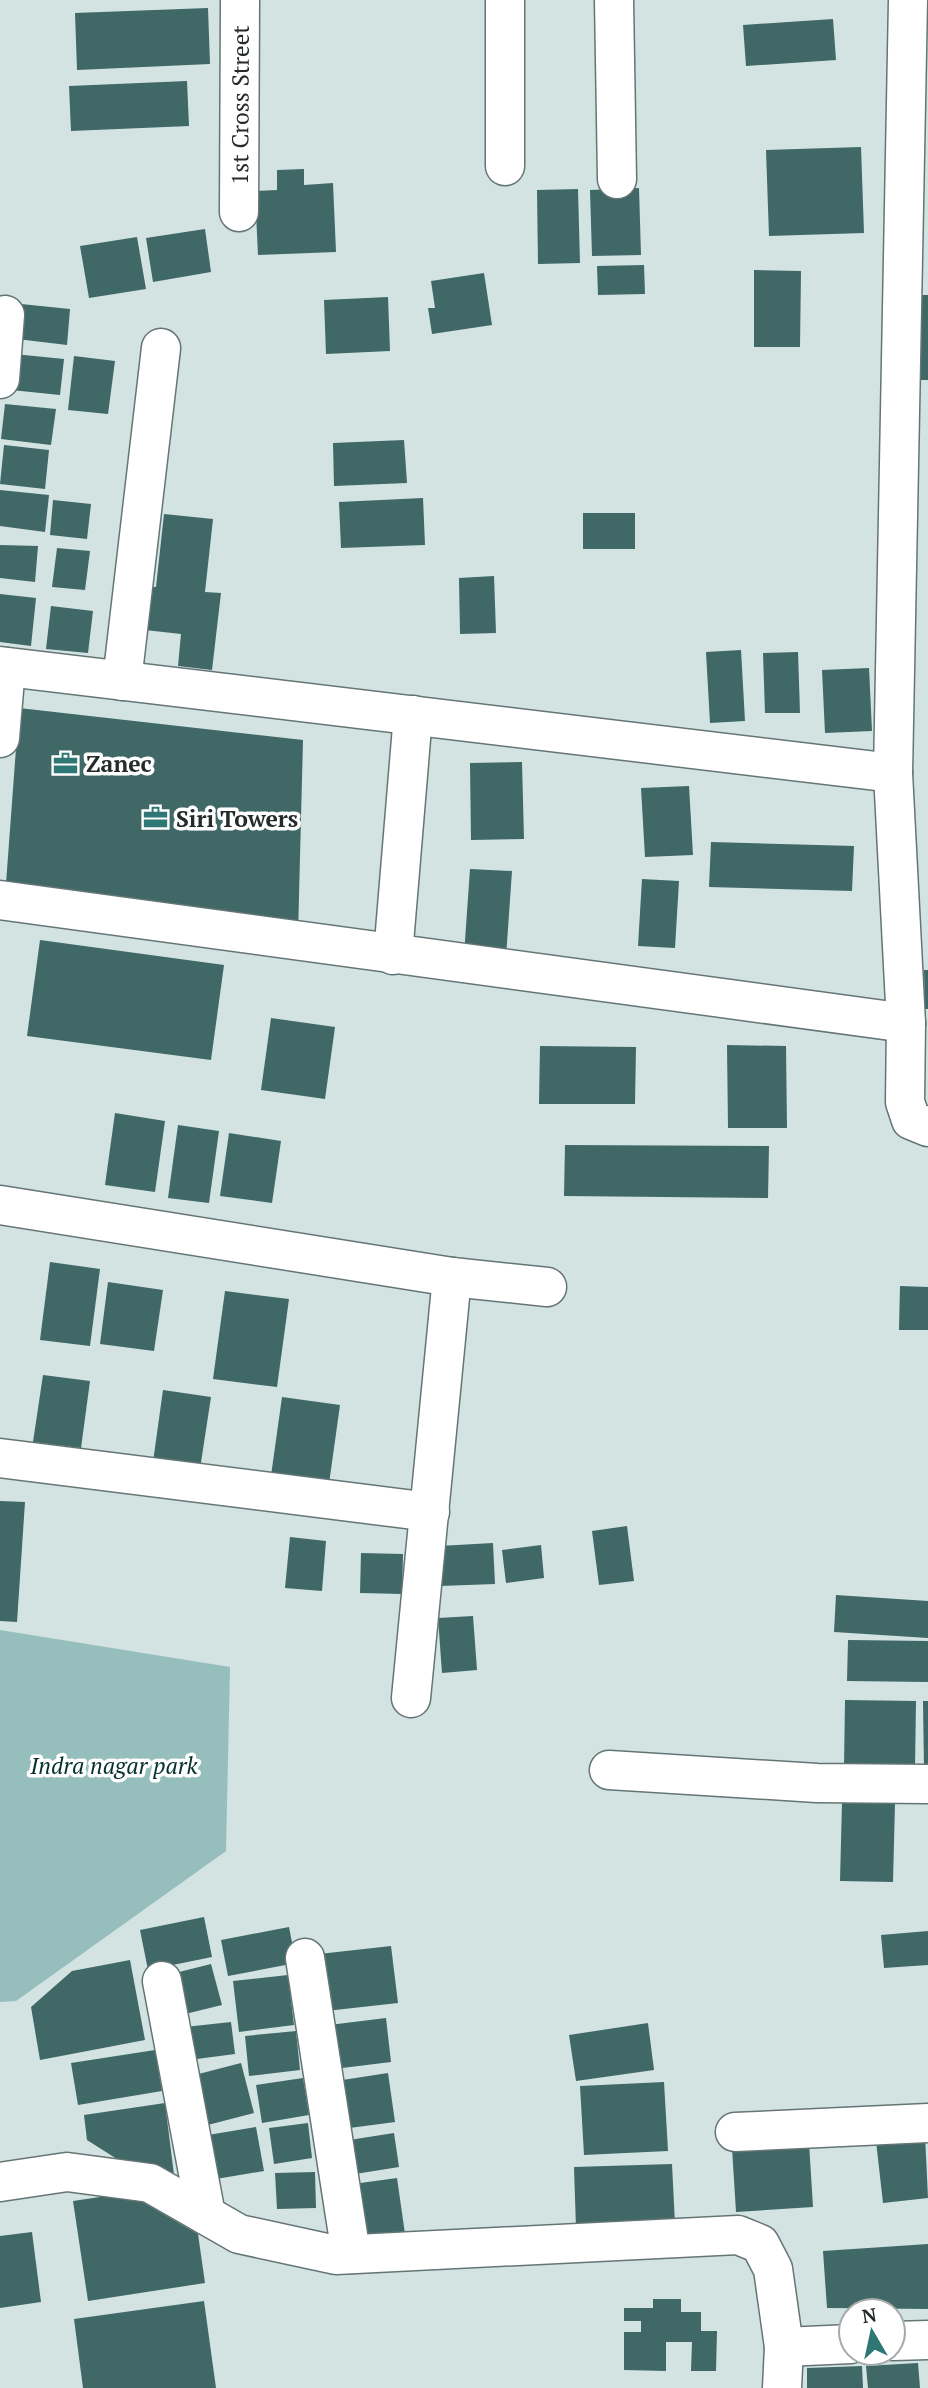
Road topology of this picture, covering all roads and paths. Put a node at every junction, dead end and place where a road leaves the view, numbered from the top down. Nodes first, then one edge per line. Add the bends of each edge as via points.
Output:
1 (240, 0) edge
2 (505, 0) edge
3 (614, 0) edge
4 (908, 0) edge
5 (505, 166) dead end
6 (617, 179) dead end
7 (239, 212) dead end
8 (5, 315) dead end
9 (161, 348) dead end
10 (0, 379) edge
11 (3, 667) edge
12 (122, 681) junction
13 (413, 715) junction
14 (0, 738) edge
15 (893, 772) junction
16 (0, 900) edge
17 (393, 955) junction
18 (906, 1023) junction
19 (928, 1127) edge
20 (0, 1205) edge
21 (452, 1277) junction
22 (547, 1287) dead end
23 (0, 1458) edge
24 (430, 1512) junction
25 (411, 1698) dead end
26 (609, 1770) dead end
27 (928, 1784) edge
28 (305, 1958) dead end
29 (162, 1981) dead end
30 (928, 2123) edge
31 (735, 2132) dead end
32 (0, 2182) edge
33 (206, 2215) junction
34 (351, 2254) junction
35 (928, 2340) edge
36 (907, 2341) edge
37 (837, 2345) edge
38 (784, 2347) junction
39 (782, 2388) edge

1 - 7 street, 1st Cross Street
2 - 5 street
3 - 6 street
4 - 15 street
8 - 10 street
9 - 12 street
11 - 12 street
11 - 14 street
12 - 13 street
13 - 15 street
13 - 17 street
15 - 18 street
16 - 17 street
17 - 18 street
18 - 19 street via 905,1102 911,1120
20 - 21 street
21 - 22 street
21 - 24 street
23 - 24 street
24 - 25 street
26 - 27 street via 817,1783
28 - 34 street
29 - 33 street
30 - 31 street
32 - 33 street via 68,2172 150,2183
33 - 34 street via 239,2234 336,2255
34 - 38 street via 738,2235 760,2244 773,2269
35 - 36 street
37 - 38 street
38 - 39 street

